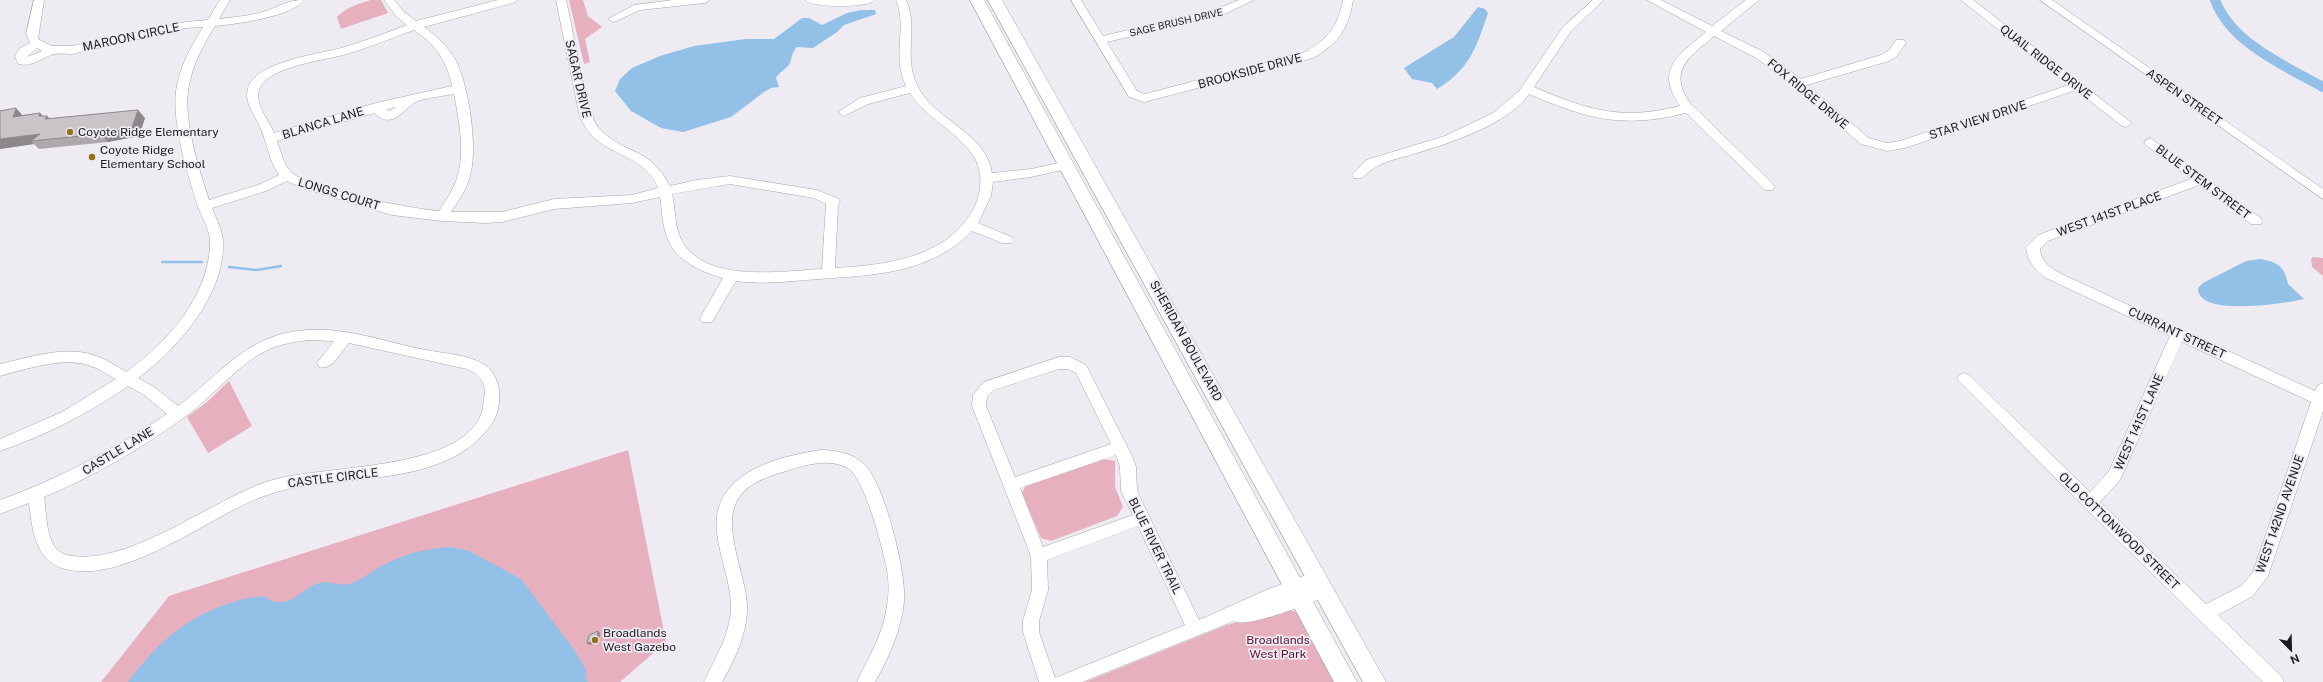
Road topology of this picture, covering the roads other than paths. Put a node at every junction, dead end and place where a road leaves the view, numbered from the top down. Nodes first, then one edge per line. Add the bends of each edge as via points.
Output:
1 (39, 0) edge
2 (225, 0) edge
3 (300, 0) edge
4 (389, 0) edge
5 (512, 0) edge
6 (561, 0) edge
7 (705, 0) edge
8 (810, 0) edge
9 (870, 0) edge
10 (901, 0) edge
11 (977, 0) edge
12 (995, 0) edge
13 (1076, 0) edge
14 (1249, 0) edge
15 (1348, 0) edge
16 (1599, 0) edge
17 (1652, 0) edge
18 (1754, 0) edge
19 (1966, 0) edge
20 (2045, 0) edge
21 (614, 18) dead end
22 (211, 23) junction
23 (415, 26) junction
24 (1714, 30) junction
25 (1101, 40) junction
26 (36, 44) junction
27 (1900, 44) dead end
28 (52, 50) junction
29 (1798, 84) junction
30 (2078, 86) junction
31 (912, 88) junction
32 (458, 89) junction
33 (1527, 89) junction
34 (1144, 98) junction
35 (1688, 108) junction
36 (1141, 110) dead end
37 (844, 112) dead end
38 (2126, 123) dead end
39 (270, 139) junction
40 (2150, 142) dead end
41 (1878, 150) joint
42 (1067, 166) junction
43 (1358, 175) dead end
44 (287, 176) junction
45 (987, 178) junction
46 (2200, 180) junction
47 (1769, 187) dead end
48 (665, 191) junction
49 (2323, 195) edge
50 (204, 206) junction
51 (442, 216) junction
52 (2256, 221) dead end
53 (970, 225) junction
54 (1007, 240) dead end
55 (1120, 241) junction
56 (2035, 260) joint
57 (828, 273) junction
58 (732, 275) junction
59 (707, 318) dead end
60 (2178, 334) junction
61 (346, 336) junction
62 (324, 363) dead end
63 (0, 370) edge
64 (128, 379) junction
65 (1964, 379) dead end
66 (2322, 396) edge
67 (178, 414) junction
68 (0, 445) edge
69 (1120, 447) junction
70 (1011, 485) junction
71 (36, 494) junction
72 (2088, 501) junction
73 (0, 507) edge
74 (1142, 518) junction
75 (1039, 556) junction
76 (1320, 584) junction
77 (1298, 592) junction
78 (2204, 614) junction
79 (1195, 629) junction
80 (713, 682) edge
81 (866, 682) edge
82 (1048, 682) edge
83 (1062, 682) edge
84 (1346, 682) edge
85 (1375, 682) edge
86 (2275, 682) edge

1 - 26 street via 32,34
2 - 22 street
3 - 22 street, MAROON CIRCLE via 258,17
4 - 23 street via 400,15
5 - 23 street, LONGS COURT via 462,11
6 - 48 street, SAGAR DRIVE via 586,118 591,128 604,141 647,163 656,172
7 - 21 street via 638,7
8 - 9 street via 839,3
10 - 31 street via 907,17 903,54
11 - 42 main road, SHERIDAN BOULEVARD
12 - 55 main road, SHERIDAN BOULEVARD
13 - 25 street
14 - 25 street, SAGE BRUSH DRIVE via 1220,12
15 - 34 street, BROOKSIDE DRIVE via 1346,18 1338,34 1309,55
16 - 33 street via 1567,29
17 - 24 street, FOX RIDGE DRIVE
18 - 24 street
19 - 30 street, QUAIL RIDGE DRIVE
20 - 49 street, ASPEN STREET
22 - 28 street, MAROON CIRCLE via 186,25 72,50
22 - 50 street via 191,60 182,99 184,119
23 - 32 street via 447,55 453,66
23 - 39 street, LONGS COURT via 357,47 292,62 264,76 254,87 253,103
24 - 29 street, FOX RIDGE DRIVE via 1760,55
24 - 35 street via 1681,59 1674,72 1675,88
25 - 34 street via 1133,94
26 - 28 street, MAROON CIRCLE
26 - 28 street, MAROON CIRCLE via 24,51 22,61 36,59
27 - 29 street via 1885,58
29 - 41 street, FOX RIDGE DRIVE
30 - 38 street, QUAIL RIDGE DRIVE
30 - 41 street, STAR VIEW DRIVE via 1901,145
31 - 37 street via 864,101
31 - 45 street via 930,111 975,149 981,158
32 - 39 street, BLANCA LANE via 376,107
32 - 51 street via 466,164 460,187
33 - 35 street via 1575,109 1618,118 1646,118
33 - 43 street via 1512,104 1483,124 1449,139 1370,163
34 - 36 street
35 - 47 street
39 - 44 street, LONGS COURT via 280,167
40 - 46 street, BLUE STEM STREET
42 - 45 street
42 - 55 main road, SHERIDAN BOULEVARD
44 - 50 street via 262,188
44 - 51 street, LONGS COURT via 306,185 392,210
45 - 53 street via 984,200
46 - 52 street, BLUE STEM STREET
46 - 56 street, WEST 141ST PLACE via 2043,238 2033,247
48 - 51 street, LONGS COURT via 632,199 570,201 502,217
48 - 57 street via 730,180 823,196 834,202
48 - 58 street via 668,223 677,244 696,262 709,269
50 - 64 street via 217,246 213,272 207,287 175,336
53 - 54 street
53 - 57 street via 942,248 916,261 880,269
55 - 76 main road, SHERIDAN BOULEVARD
55 - 77 main road, SHERIDAN BOULEVARD
56 - 60 street, CURRANT STREET via 2052,276
57 - 58 street via 764,278
58 - 59 street
60 - 66 street, CURRANT STREET
60 - 72 street, WEST 141ST LANE via 2114,475 2097,496
61 - 62 street
61 - 67 street, CASTLE CIRCLE via 307,335 261,347 238,361
61 - 71 street, CASTLE CIRCLE via 476,366 490,378 493,386 493,401 487,420 470,440 446,453 382,472 275,486 237,500 165,539 126,554 90,563 64,562 48,551 43,543
63 - 64 street via 50,358 82,358 107,366
64 - 67 street
64 - 68 street via 65,419
65 - 72 street, OLD COTTONWOOD STREET
66 - 78 street, WEST 142ND AVENUE via 2260,576 2247,591
67 - 71 street, CASTLE LANE via 98,464
69 - 70 street
69 - 70 street, BLUE RIVER TRAIL via 1081,369 1066,359 989,386 974,399
69 - 74 street, BLUE RIVER TRAIL via 1128,467 1129,491
70 - 75 street, BLUE RIVER TRAIL
71 - 73 street, CASTLE LANE
72 - 78 street, OLD COTTONWOOD STREET
74 - 75 street
74 - 79 street, BLUE RIVER TRAIL
75 - 82 street, BLUE RIVER TRAIL via 1040,590 1031,621 1031,632
76 - 77 street
76 - 85 main road, SHERIDAN BOULEVARD
77 - 79 street via 1262,611 1220,619
77 - 84 main road, SHERIDAN BOULEVARD
78 - 86 street, OLD COTTONWOOD STREET
79 - 83 street
80 - 81 street via 732,645 737,624 738,588 723,524 729,490 761,473 835,451 865,477 895,571 895,606 889,633 880,657

